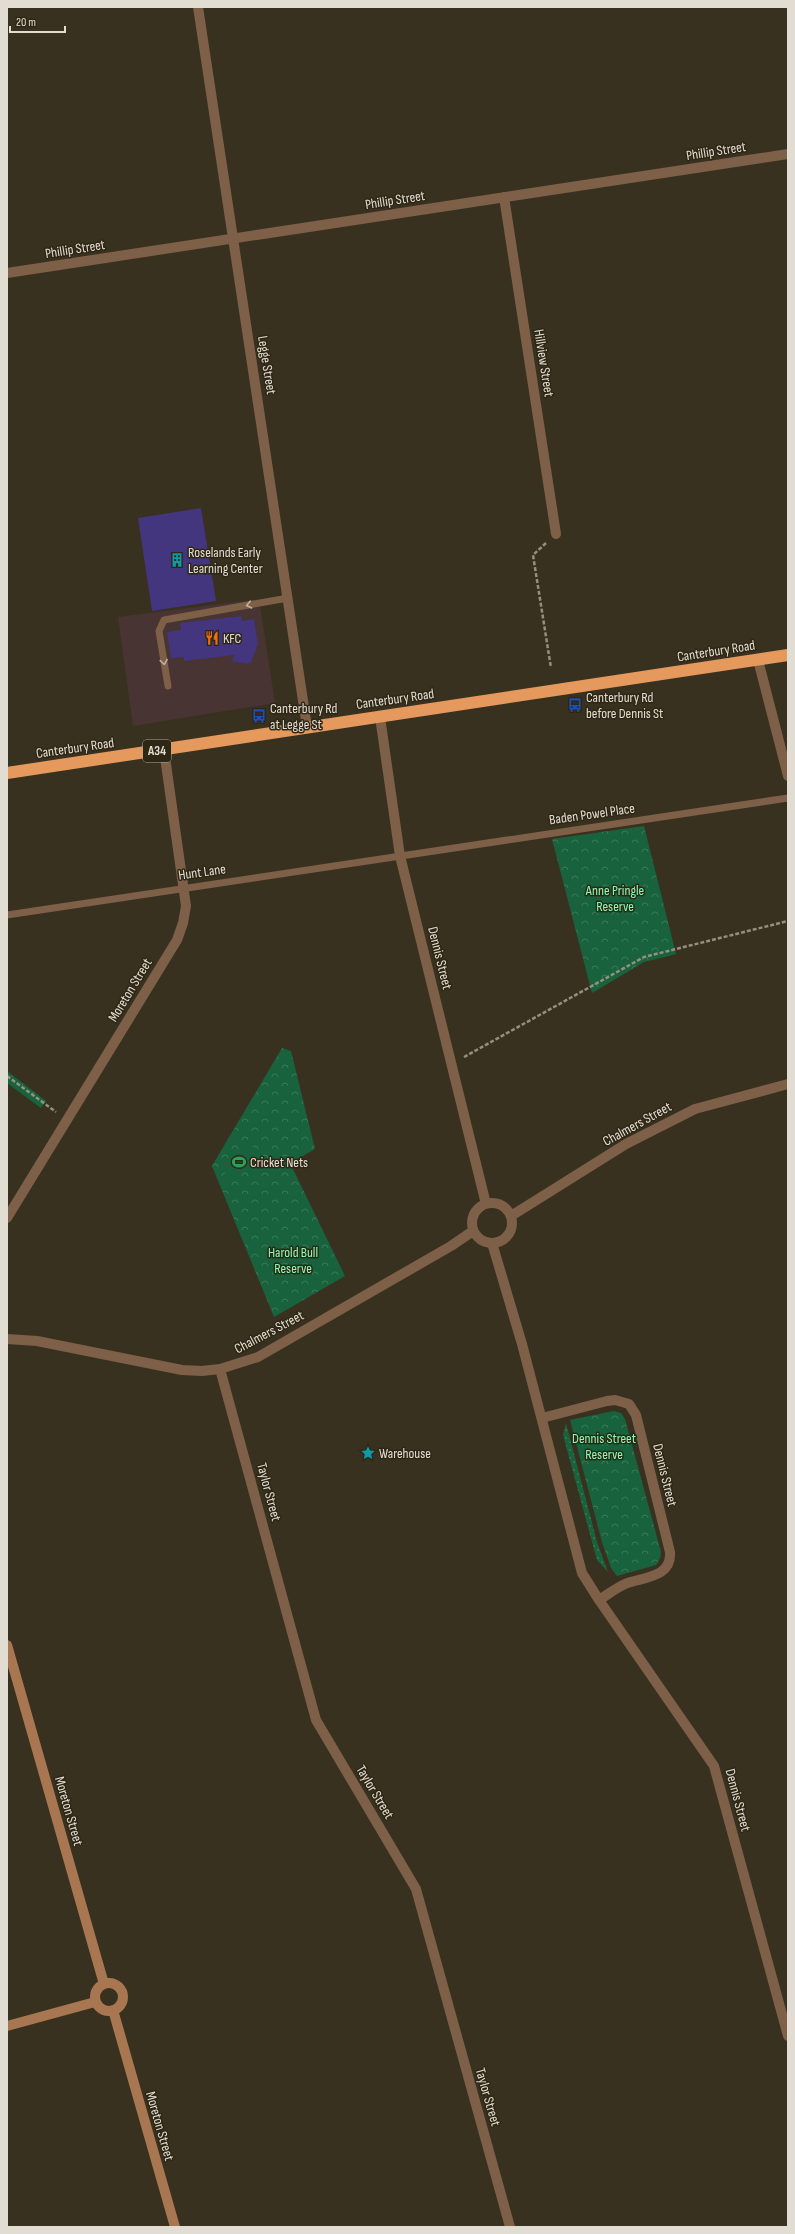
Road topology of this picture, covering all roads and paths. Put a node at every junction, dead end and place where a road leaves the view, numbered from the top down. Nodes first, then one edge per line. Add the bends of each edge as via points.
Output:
1 (198, 7) edge
2 (788, 154) edge
3 (504, 197) junction
4 (233, 238) junction
5 (7, 273) edge
6 (556, 534) joint
7 (288, 598) junction
8 (788, 655) edge
9 (758, 660) junction
10 (551, 668) dead end
11 (168, 686) dead end
12 (380, 717) junction
13 (307, 727) junction
14 (164, 750) junction
15 (7, 773) edge
16 (788, 776) edge
17 (788, 798) edge
18 (400, 856) junction
19 (183, 887) junction
20 (7, 915) edge
21 (788, 921) edge
22 (452, 1064) junction
23 (7, 1076) edge
24 (788, 1084) edge
25 (67, 1120) junction
26 (486, 1204) junction
27 (510, 1216) junction
28 (7, 1218) edge
29 (473, 1231) junction
30 (492, 1243) junction
31 (7, 1339) edge
32 (220, 1369) junction
33 (542, 1418) junction
34 (599, 1600) junction
35 (7, 1645) edge
36 (104, 1984) junction
37 (95, 2002) junction
38 (113, 2010) junction
39 (7, 2026) edge
40 (788, 2036) edge
41 (175, 2227) edge
42 (510, 2227) edge

1 - 4 street, Legge Street
2 - 3 street, Phillip Street
3 - 4 street, Phillip Street
3 - 6 street, Hillview Street
4 - 5 street, Phillip Street
4 - 7 street, Legge Street
6 - 10 path via 533,555
7 -> 11 lane via 164,620 159,631
7 - 13 street, Legge Street
8 - 9 highway, Canterbury Road / A34
9 - 12 highway, Canterbury Road / A34
9 - 16 street
12 - 13 highway, Canterbury Road / A34
12 - 18 street, Dennis Street
13 - 14 highway, Canterbury Road / A34
14 - 15 highway, Canterbury Road / A34
14 - 19 street, Moreton Street
17 - 18 lane, Baden Powel Place
18 - 19 lane, Hunt Lane
18 - 22 street, Dennis Street
19 - 20 lane, Hunt Lane
19 - 25 street, Moreton Street via 186,906 177,940
21 - 22 path via 644,957
22 - 26 street, Dennis Street
23 - 25 path
24 - 27 street, Chalmers Street via 695,1109 626,1144
25 - 28 street, Moreton Street
26 - 27 street via 498,1204 508,1211
26 - 29 street via 475,1212 472,1218
27 - 30 street via 509,1234 499,1242
29 - 30 street via 481,1240
29 - 32 street, Chalmers Street via 258,1356
30 - 33 street, Dennis Street
31 - 32 street, Chalmers Street via 37,1342 182,1370
32 - 42 street, Taylor Street via 316,1720 416,1889
33 - 34 street, Dennis Street via 582,1573
33 - 34 street, Dennis Street via 615,1400 629,1404 636,1415 670,1552 670,1562 663,1572 624,1585
34 - 40 street, Dennis Street via 714,1766
35 - 36 main road, Moreton Street
36 - 37 main road via 96,1991
36 - 38 main road via 117,1985 122,1992 122,2002
37 - 38 main road via 104,2010
37 - 39 main road
38 - 41 main road, Moreton Street

